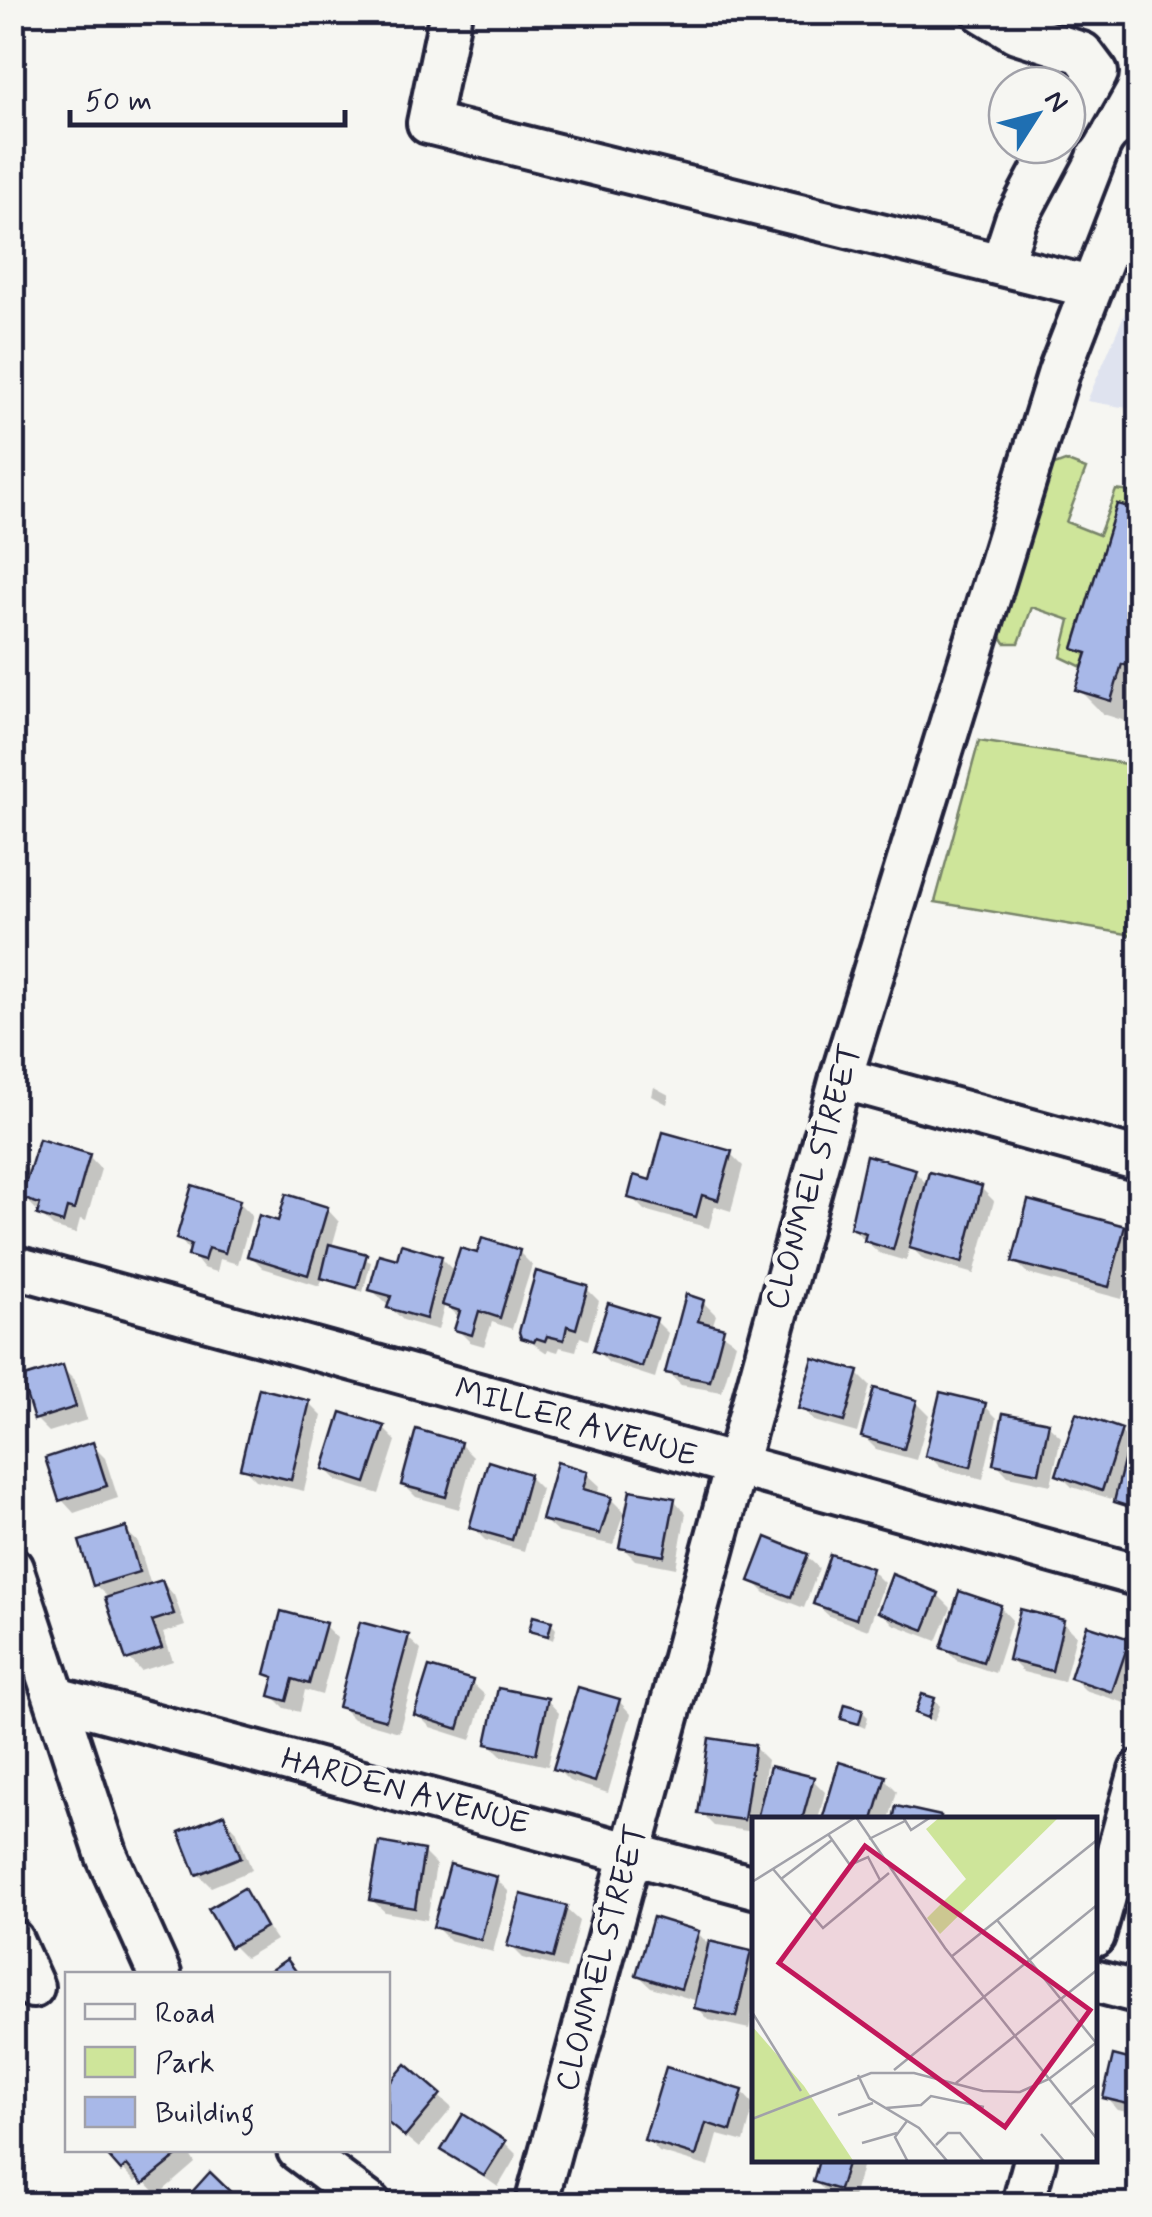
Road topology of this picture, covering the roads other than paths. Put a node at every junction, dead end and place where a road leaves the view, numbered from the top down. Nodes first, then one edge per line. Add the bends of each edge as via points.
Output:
1 (451, 12) edge
2 (983, 12) edge
3 (1087, 91) edge
4 (1140, 163) edge
5 (1045, 165) edge
6 (1002, 263) junction
7 (1090, 287) junction
8 (841, 1078) junction
9 (1140, 1160) edge
10 (12, 1266) edge
11 (733, 1467) junction
12 (12, 1568) edge
13 (1140, 1576) edge
14 (56, 1698) junction
15 (1140, 1771) edge
16 (630, 1852) junction
17 (752, 1886) edge
18 (1097, 1925) edge
19 (12, 1940) edge
20 (159, 1972) edge
21 (1097, 1981) edge
22 (33, 1987) dead end
23 (1140, 1993) edge
24 (301, 2152) edge
25 (1033, 2162) edge
26 (370, 2204) edge
27 (536, 2204) edge
28 (1022, 2204) edge

1 - 6 street via 428,123
2 - 3 street via 1016,32 1082,53 1097,73
4 - 7 street, CLONMEL STREET
5 - 6 street
6 - 7 street
7 - 8 street, CLONMEL STREET
8 - 9 street
8 - 11 street, CLONMEL STREET
10 - 11 street, MILLER AVENUE
11 - 13 street, MILLER AVENUE
11 - 16 street, CLONMEL STREET
12 - 14 street
14 - 16 street, HARDEN AVENUE
14 - 20 street via 106,1856
15 - 18 street
16 - 17 street, HARDEN AVENUE
16 - 27 street, CLONMEL STREET
19 - 22 street
21 - 23 street
24 - 26 street
25 - 28 street

